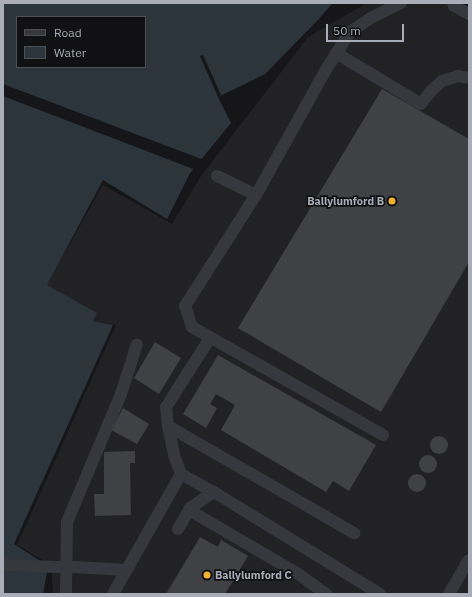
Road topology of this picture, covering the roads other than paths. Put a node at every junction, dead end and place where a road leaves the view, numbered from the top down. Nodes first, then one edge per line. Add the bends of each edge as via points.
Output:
1 (401, 3) edge
2 (453, 3) edge
3 (469, 14) edge
4 (336, 53) junction
5 (469, 78) edge
6 (217, 176) dead end
7 (256, 195) junction
8 (210, 338) junction
9 (137, 344) dead end
10 (168, 426) junction
11 (383, 435) dead end
12 (181, 474) junction
13 (214, 492) junction
14 (189, 510) junction
15 (178, 530) dead end
16 (354, 533) dead end
17 (469, 560) edge
18 (3, 565) edge
19 (126, 570) junction
20 (66, 594) edge
21 (113, 594) edge
22 (326, 594) edge
23 (380, 594) edge
24 (449, 594) edge

1 - 4 street via 350,32
2 - 3 street
4 - 5 street via 421,104 442,81 458,76
4 - 7 street
6 - 7 street
7 - 8 street via 184,306 192,327
8 - 10 street via 166,407
8 - 11 street
9 - 20 street via 121,394 67,522
10 - 12 street
10 - 16 street
12 - 13 street
12 - 19 street
13 - 14 street
13 - 23 street
14 - 15 street
14 - 22 street via 297,573
17 - 24 street
18 - 19 street, bridge
19 - 21 street

